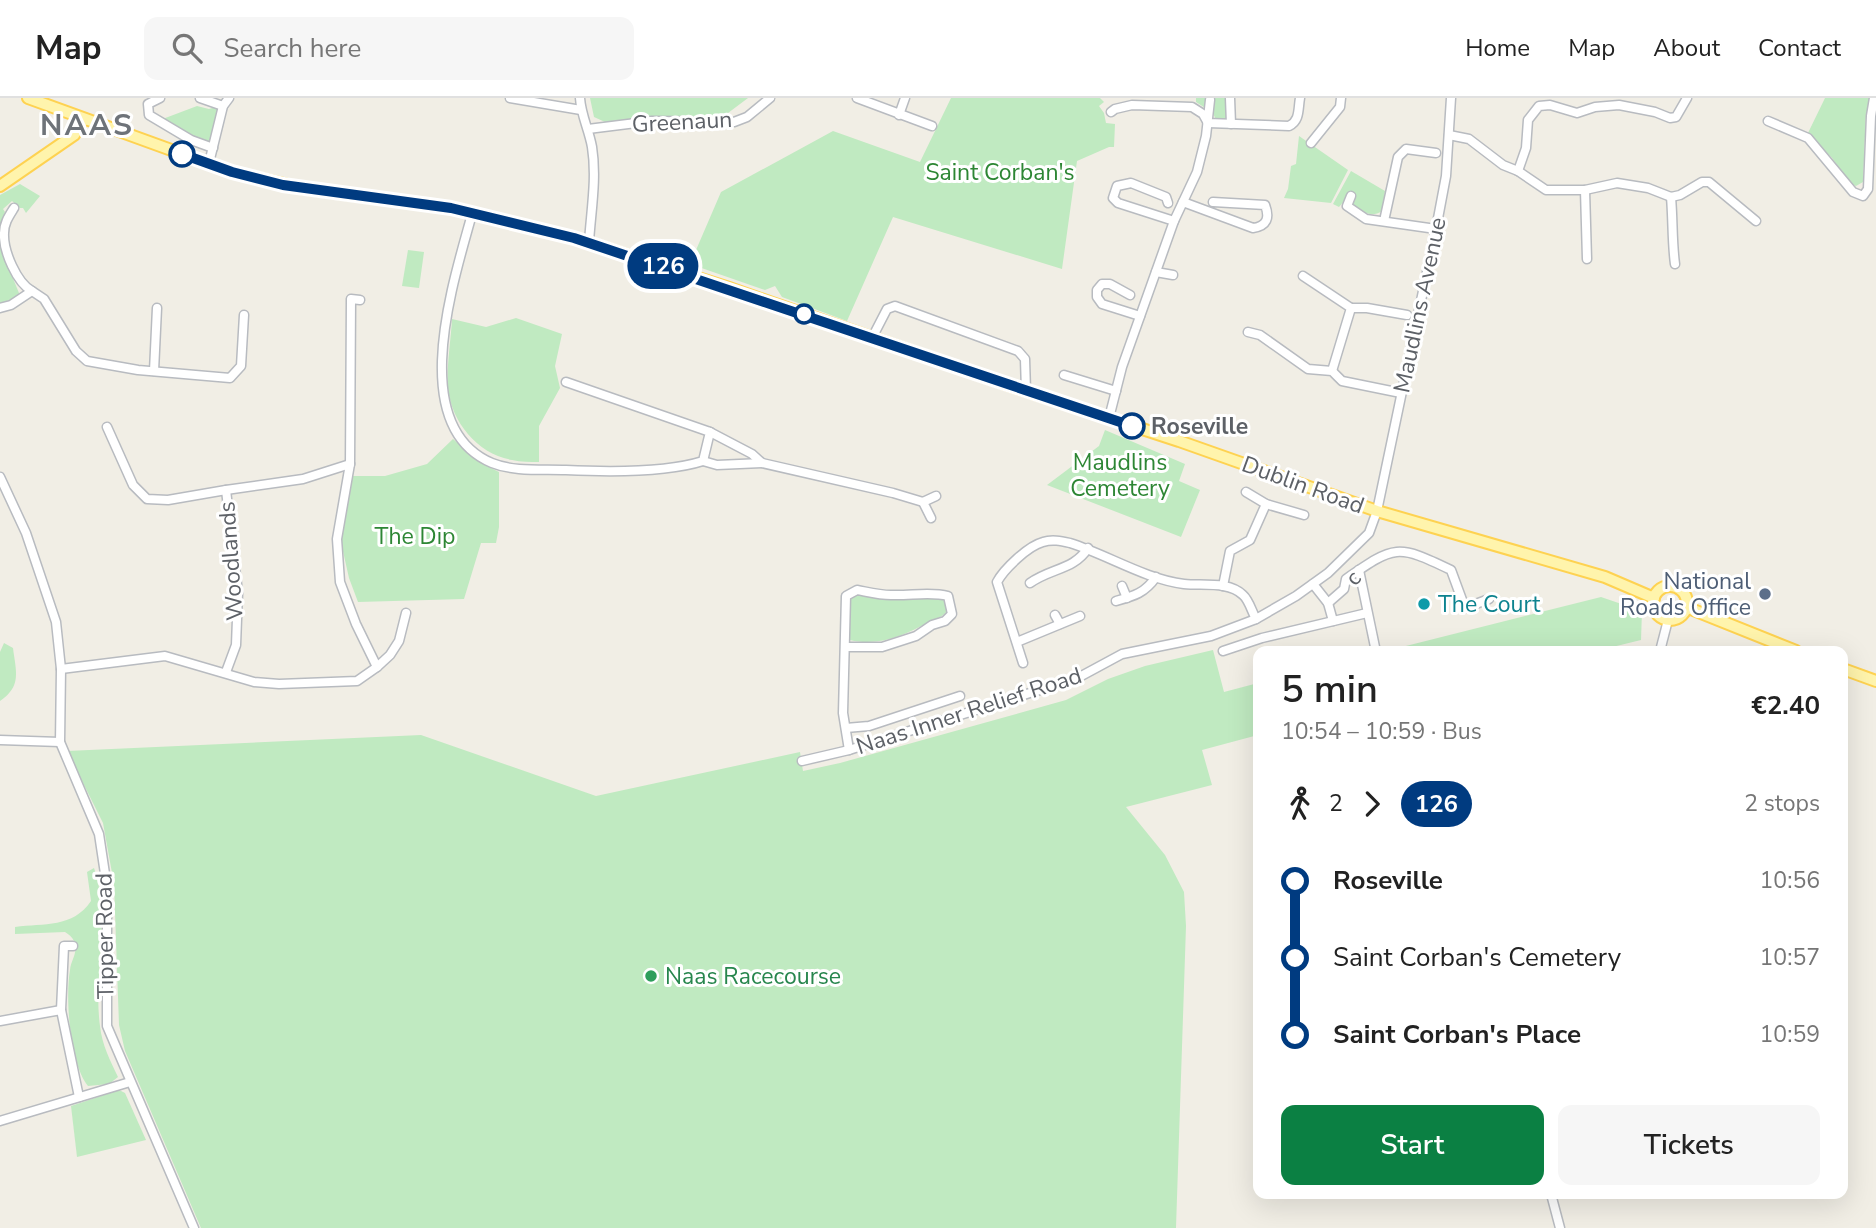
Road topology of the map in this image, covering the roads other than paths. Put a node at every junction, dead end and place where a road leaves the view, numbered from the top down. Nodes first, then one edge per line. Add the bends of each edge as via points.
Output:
1 (28, 98) edge
2 (160, 98) edge
3 (200, 98) edge
4 (510, 98) edge
5 (580, 98) edge
6 (770, 98) edge
7 (857, 98) edge
8 (905, 98) edge
9 (1230, 98) edge
10 (1300, 98) edge
11 (1340, 98) edge
12 (1451, 98) edge
13 (1530, 98) edge
14 (1687, 98) edge
15 (1874, 98) edge
16 (1210, 100) dead end
17 (226, 102) edge
18 (1539, 106) junction
19 (581, 110) junction
20 (1111, 112) dead end
21 (899, 115) junction
22 (84, 119) junction
23 (1768, 121) dead end
24 (1208, 123) junction
25 (1231, 124) junction
26 (932, 126) dead end
27 (588, 129) junction
28 (1449, 135) junction
29 (1311, 143) dead end
30 (213, 148) junction
31 (1436, 153) dead end
32 (209, 163) junction
33 (1518, 171) junction
34 (0, 186) edge
35 (1585, 190) junction
36 (1351, 196) dead end
37 (1671, 197) junction
38 (1183, 202) junction
39 (1213, 202) dead end
40 (1168, 203) dead end
41 (14, 208) dead end
42 (472, 214) junction
43 (1174, 221) junction
44 (1384, 221) junction
45 (1756, 221) dead end
46 (1436, 229) junction
47 (589, 242) junction
48 (1587, 259) dead end
49 (1675, 264) dead end
50 (1156, 272) junction
51 (1173, 275) dead end
52 (1303, 276) dead end
53 (32, 291) junction
54 (1130, 295) dead end
55 (360, 300) dead end
56 (0, 308) edge
57 (157, 308) dead end
58 (1350, 308) junction
59 (244, 315) dead end
60 (1407, 315) dead end
61 (1140, 316) junction
62 (1248, 332) dead end
63 (872, 338) junction
64 (154, 371) junction
65 (1332, 371) junction
66 (1064, 375) dead end
67 (566, 382) dead end
68 (1026, 391) junction
69 (1116, 391) junction
70 (1401, 393) junction
71 (1109, 418) junction
72 (107, 427) dead end
73 (710, 432) junction
74 (704, 461) junction
75 (762, 463) junction
76 (350, 464) junction
77 (0, 477) edge
78 (226, 490) junction
79 (1246, 492) dead end
80 (936, 496) dead end
81 (923, 502) junction
82 (1266, 504) junction
83 (1377, 511) junction
84 (1304, 515) dead end
85 (931, 518) dead end
86 (1088, 548) junction
87 (1359, 570) junction
88 (1156, 576) junction
89 (1030, 583) dead end
90 (1313, 584) junction
91 (1122, 586) dead end
92 (1223, 586) junction
93 (1127, 598) junction
94 (1654, 598) junction
95 (1489, 600) dead end
96 (1116, 601) dead end
97 (1328, 603) junction
98 (1686, 607) junction
99 (407, 613) dead end
100 (1367, 613) junction
101 (1055, 615) dead end
102 (1080, 616) dead end
103 (1256, 619) junction
104 (1668, 620) junction
105 (1333, 621) junction
106 (1060, 624) junction
107 (1017, 642) junction
108 (1375, 646) edge
109 (1661, 646) edge
110 (1784, 646) edge
111 (845, 647) junction
112 (1230, 652) dead end
113 (1023, 663) dead end
114 (377, 667) junction
115 (61, 669) junction
116 (1848, 671) edge
117 (226, 673) junction
118 (1876, 681) edge
119 (960, 696) dead end
120 (846, 728) junction
121 (0, 740) edge
122 (60, 742) junction
123 (849, 750) junction
124 (802, 761) dead end
125 (73, 946) dead end
126 (61, 1010) junction
127 (0, 1021) edge
128 (130, 1082) junction
129 (79, 1097) junction
130 (0, 1121) edge
131 (1552, 1199) edge
132 (194, 1228) edge
133 (1560, 1228) edge

1 - 22 main road, Dublin Road
2 - 30 street via 148,104 149,115
3 - 17 street
4 - 19 street
5 - 19 street
6 - 27 street, Greenaun via 734,122 652,121
7 - 21 street
8 - 21 street
9 - 25 street
10 - 25 street via 1297,119 1289,127
11 - 29 street via 1340,107
12 - 28 street, Maudlins Avenue
13 - 18 street
14 - 18 street via 1676,117 1670,118 1619,105 1577,113
15 - 23 street via 1868,189 1863,196 1853,192 1808,138
16 - 24 street
17 - 30 street
18 - 33 street via 1528,120
19 - 27 street
20 - 24 street via 1132,105 1192,107
21 - 26 street
22 - 32 main road, Dublin Road
22 - 34 main road via 74,135
24 - 25 street
24 - 38 street via 1198,172
27 - 47 street via 594,170
28 - 33 street via 1469,139
28 - 46 street, Maudlins Avenue
30 - 32 street
31 - 44 street via 1406,149 1398,157
32 - 42 main road, Dublin Road via 283,185
33 - 35 street via 1546,190
35 - 37 street via 1617,183
35 - 48 street
36 - 44 street via 1348,206 1366,219
37 - 45 street via 1709,182
37 - 49 street
38 - 39 street via 1252,228 1266,223 1269,214 1265,205
38 - 43 street
40 - 43 street via 1166,197 1131,183 1117,186 1113,198
41 - 53 street via 3,236 6,250 24,286
42 - 47 main road, Dublin Road
42 - 74 street via 447,307 441,388 453,425 470,447 492,463 519,468 586,471 683,467
43 - 50 street
44 - 46 street
46 - 70 street, Maudlins Avenue
47 - 63 main road, Dublin Road
50 - 51 street
50 - 61 street
52 - 58 street
53 - 56 street
53 - 64 street via 44,299 76,351 88,361
54 - 61 street via 1110,284 1097,290 1102,304
55 - 76 street via 351,299
57 - 64 street
58 - 60 street
58 - 65 street
59 - 64 street via 241,366 230,378
61 - 69 street
62 - 65 street via 1260,335 1308,369
63 - 68 main road, Dublin Road
63 - 68 street via 887,309 895,306 1018,351 1025,359
65 - 70 street via 1342,382
66 - 69 street
67 - 73 street
68 - 71 main road, Dublin Road
69 - 71 street
70 - 83 street, Maudlins Avenue
71 - 83 main road, Dublin Road
72 - 78 street, Woodlands via 133,485 147,499
73 - 74 street
73 - 75 street
74 - 75 street via 718,465
75 - 81 street
76 - 78 street, Woodlands via 303,479
76 - 114 street via 337,539 340,582
77 - 115 street, Tipper Road via 26,533 56,622
78 - 117 street, Woodlands via 238,593 236,645
79 - 82 street
80 - 81 street
81 - 85 street
82 - 84 street
82 - 92 street via 1250,540 1230,551
83 - 90 street, Naas Inner Relief Road via 1359,545
83 - 94 main road, Dublin Road via 1605,577
86 - 88 street
86 - 89 street via 1080,561 1037,572
86 - 107 street via 1055,540 1039,542 1004,570 997,582
87 - 95 street, c via 1380,555 1398,550 1451,570 1465,608
87 - 97 street, c
87 - 100 street
88 - 92 street
88 - 93 street via 1149,588
90 - 97 street
90 - 103 street, Naas Inner Relief Road
91 - 93 street
92 - 103 street via 1244,595
93 - 96 street
94 - 98 main road via 1661,589 1674,587 1685,595
94 - 104 main road via 1655,610
97 - 105 street
98 - 104 main road via 1680,617
98 - 110 main road
99 - 114 street via 399,642
100 - 105 street
100 - 108 street
101 - 106 street
102 - 106 street
103 - 123 street, Naas Inner Relief Road via 1211,636 1122,654 1072,681
104 - 109 street
105 - 112 street via 1262,638
106 - 107 street
107 - 113 street
111 - 111 street via 846,596 851,591 948,596 952,614 916,636 882,647
111 - 120 street
114 - 117 street via 357,681 279,684
115 - 117 street via 165,656
115 - 122 street, Tipper Road
116 - 118 main road
119 - 120 street via 869,726
120 - 123 street
121 - 122 street
122 - 128 street, Tipper Road via 99,834 107,887 107,1026
123 - 124 street, Naas Inner Relief Road
125 - 126 street via 64,946
126 - 127 street
126 - 129 street
128 - 129 street
128 - 132 street, Tipper Road
129 - 130 street
131 - 133 street

